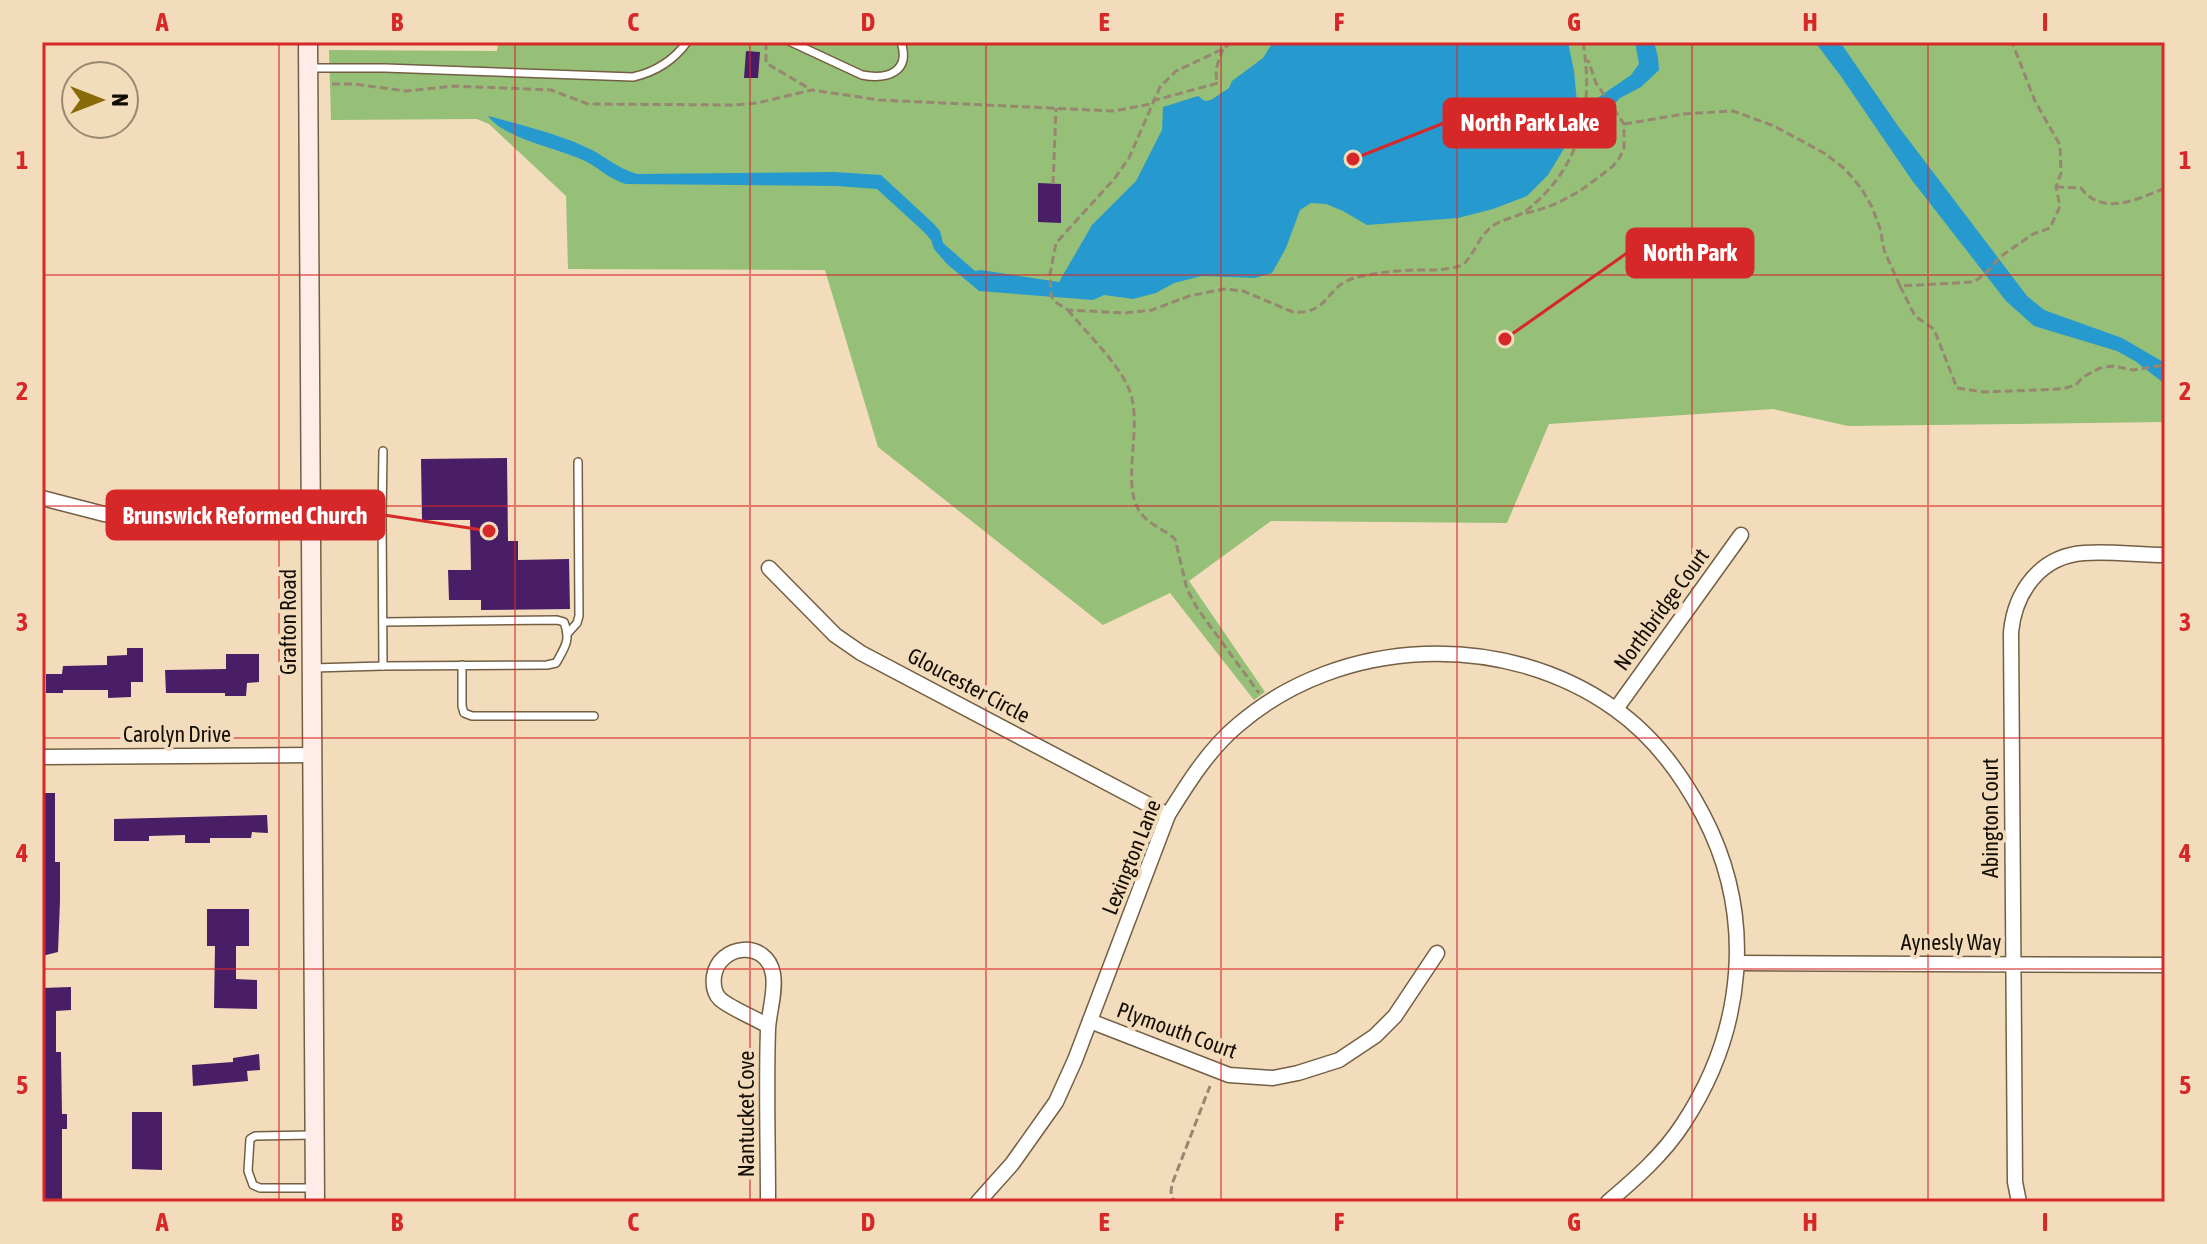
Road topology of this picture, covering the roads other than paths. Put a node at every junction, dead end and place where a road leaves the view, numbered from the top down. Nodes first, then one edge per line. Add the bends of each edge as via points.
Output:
1 (308, 42) edge
2 (687, 42) edge
3 (791, 42) edge
4 (901, 42) edge
5 (308, 68) junction
6 (383, 451) dead end
7 (578, 462) dead end
8 (42, 498) edge
9 (311, 517) junction
10 (382, 517) junction
11 (1741, 535) dead end
12 (2165, 555) edge
13 (769, 568) dead end
14 (383, 622) junction
15 (568, 633) junction
16 (462, 665) junction
17 (383, 666) junction
18 (312, 668) junction
19 (1616, 709) junction
20 (594, 716) dead end
21 (313, 755) junction
22 (42, 757) edge
23 (1168, 815) junction
24 (1437, 953) dead end
25 (1737, 963) junction
26 (2013, 964) junction
27 (2165, 965) edge
28 (1090, 1021) junction
29 (768, 1026) junction
30 (315, 1135) junction
31 (315, 1195) edge
32 (768, 1202) edge
33 (978, 1202) edge
34 (1608, 1202) edge
35 (2019, 1202) edge

1 - 5 street, Grafton Road
2 - 5 lane via 667,62 633,77
3 - 4 lane via 862,75 881,77 890,76 902,62
5 - 9 street, Grafton Road
6 - 10 lane
7 - 15 lane via 579,616
8 - 9 street via 148,519
9 - 10 lane
9 - 18 street, Grafton Road
10 - 14 lane
11 - 19 street, Northbridge Court
12 - 26 street, Abington Court via 2065,557 2031,580 2013,613
13 - 23 street, Gloucester Circle via 835,635 861,653
14 - 15 lane via 557,620 564,622
14 - 17 lane
15 - 16 lane via 556,663
16 - 17 lane
16 - 20 lane via 464,713
17 - 18 lane
18 - 21 street, Grafton Road
19 - 23 street, Lexington Lane via 1551,674 1478,655 1405,654 1335,670 1266,704 1237,726
19 - 25 street, Lexington Lane via 1671,764 1709,826 1732,897
21 - 22 street, Carolyn Drive
21 - 30 street, Grafton Road
23 - 28 street, Lexington Lane
24 - 28 street, Plymouth Court via 1395,1016 1375,1036 1313,1070 1273,1078 1216,1071
25 - 26 street, Aynesly Way
25 - 34 street, Lexington Lane via 1727,1030 1700,1095 1661,1153
26 - 27 street, Aynesly Way
26 - 35 street, Abington Court
28 - 33 street, Lexington Lane via 1056,1102
29 - 29 street, Nantucket Cove via 773,971 756,950 737,949 715,969 718,998
29 - 32 street, Nantucket Cove
30 - 31 street, Grafton Road
30 - 31 lane via 255,1136 250,1139 248,1171 260,1188

